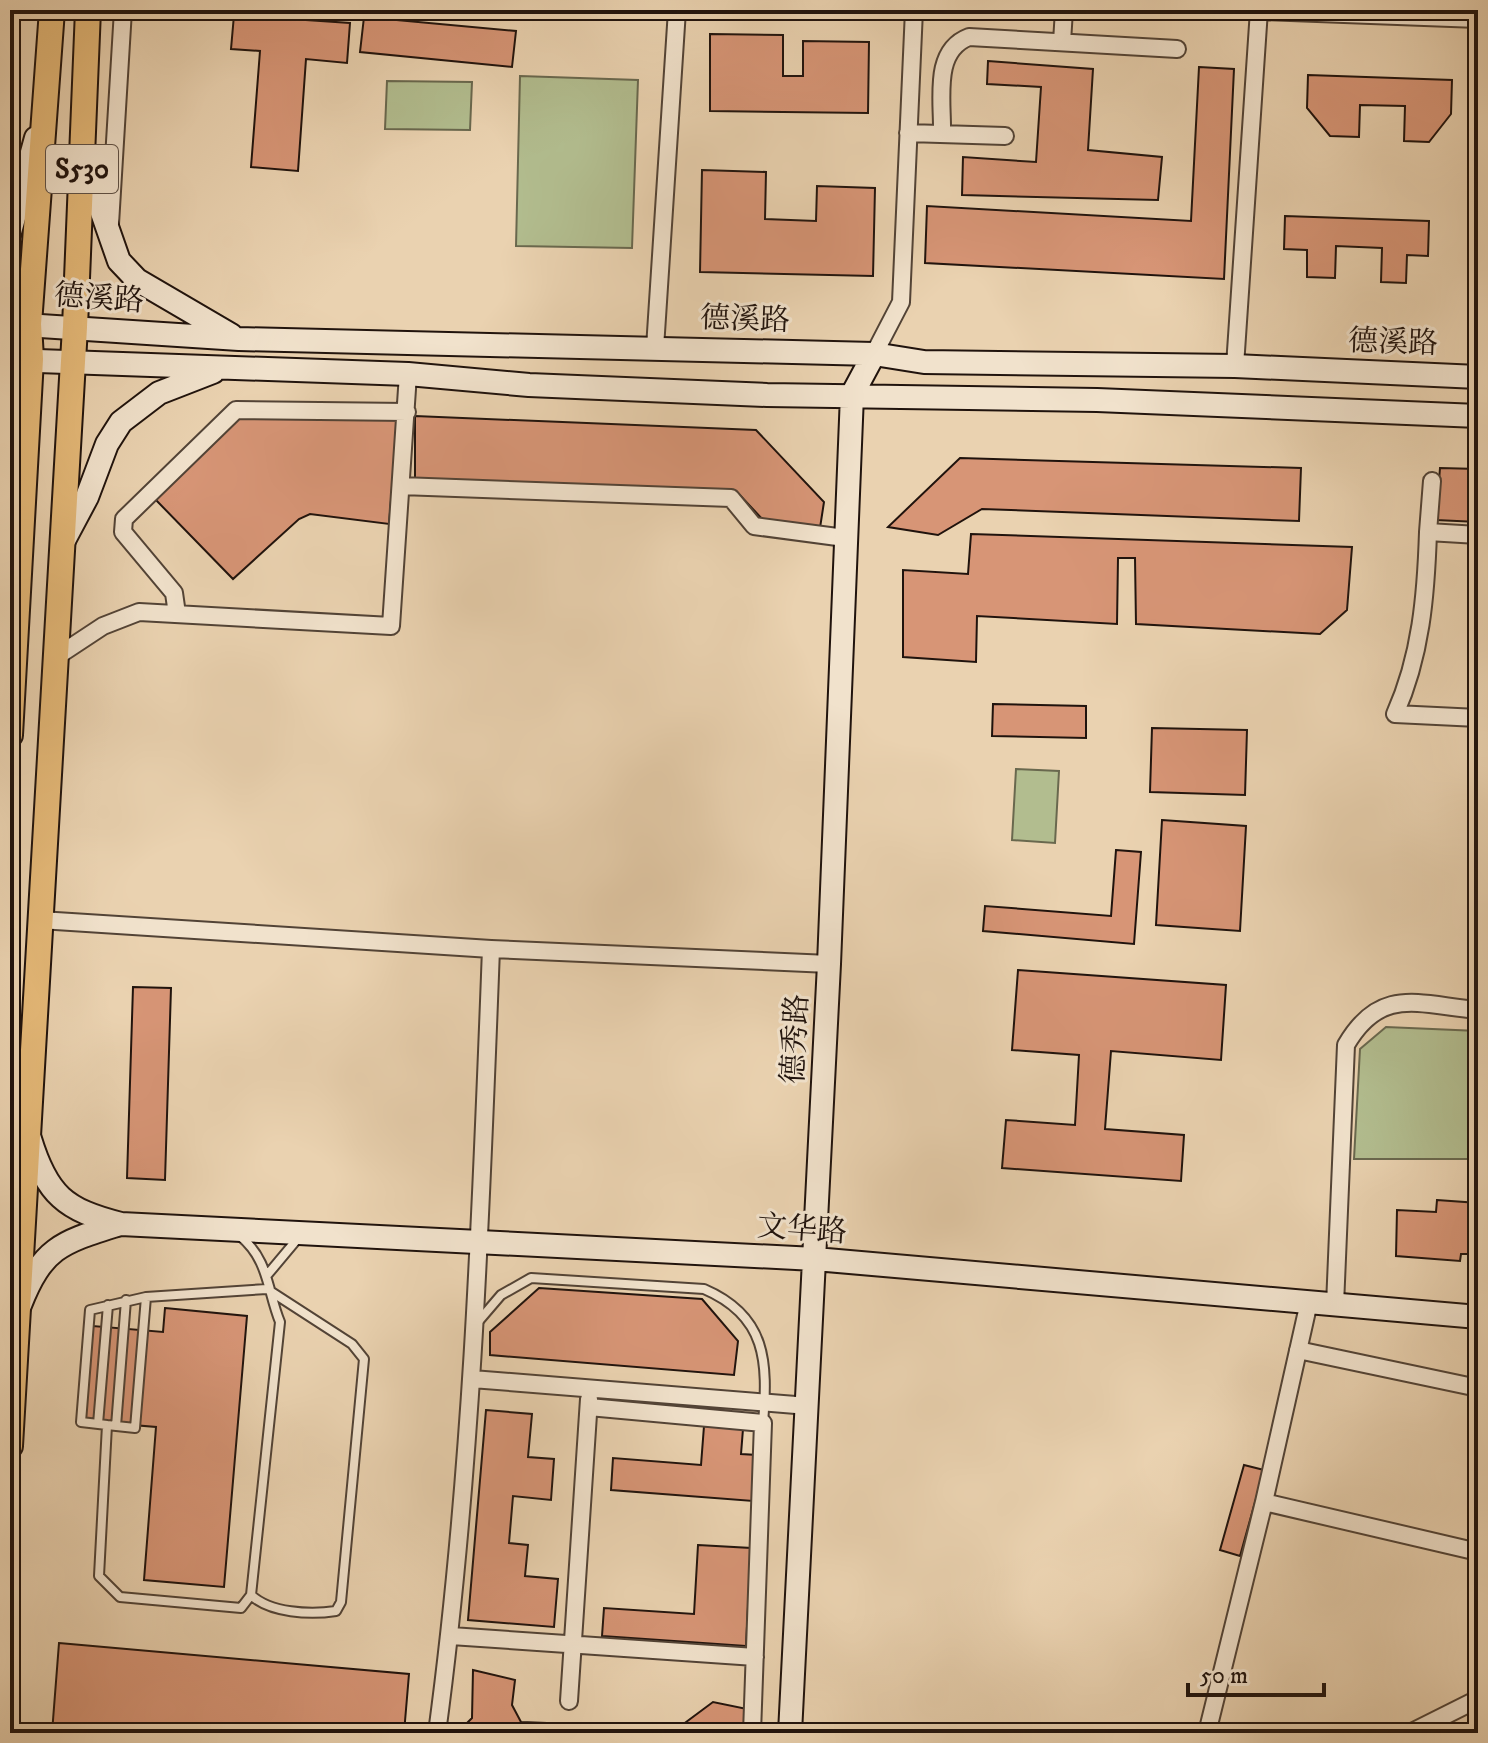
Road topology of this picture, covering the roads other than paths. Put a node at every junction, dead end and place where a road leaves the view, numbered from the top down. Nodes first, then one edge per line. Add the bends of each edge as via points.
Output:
1 (52, 10) edge
2 (88, 10) edge
3 (123, 10) edge
4 (677, 10) edge
5 (914, 10) edge
6 (1064, 10) edge
7 (1234, 10) edge
8 (1259, 10) edge
9 (1478, 19) edge
10 (1062, 42) junction
11 (1177, 49) dead end
12 (47, 99) junction
13 (908, 133) junction
14 (942, 134) junction
15 (1005, 136) dead end
16 (82, 154) junction
17 (10, 232) edge
18 (109, 237) junction
19 (19, 324) edge
20 (75, 327) junction
21 (239, 339) junction
22 (655, 348) junction
23 (874, 354) junction
24 (20, 359) edge
25 (71, 360) junction
26 (1235, 366) junction
27 (239, 367) junction
28 (408, 374) junction
29 (1478, 377) edge
30 (852, 395) junction
31 (407, 412) junction
32 (1478, 416) edge
33 (10, 472) edge
34 (1432, 481) dead end
35 (401, 486) junction
36 (22, 502) junction
37 (1428, 532) junction
38 (1478, 535) edge
39 (845, 538) junction
40 (60, 548) junction
41 (15, 552) edge
42 (177, 614) junction
43 (12, 644) edge
44 (56, 657) junction
45 (1478, 718) edge
46 (10, 735) edge
47 (40, 920) junction
48 (491, 949) junction
49 (829, 964) junction
50 (1478, 1010) edge
51 (28, 1136) junction
52 (121, 1224) junction
53 (234, 1230) junction
54 (302, 1234) junction
55 (480, 1243) junction
56 (815, 1259) junction
57 (268, 1274) junction
58 (267, 1289) junction
59 (146, 1297) junction
60 (126, 1300) junction
61 (1309, 1302) junction
62 (108, 1305) junction
63 (1335, 1305) junction
64 (18, 1311) junction
65 (1478, 1317) edge
66 (475, 1326) junction
67 (1298, 1350) junction
68 (472, 1379) junction
69 (589, 1388) junction
70 (1478, 1388) edge
71 (765, 1403) junction
72 (808, 1406) junction
73 (589, 1407) junction
74 (763, 1423) junction
75 (107, 1425) junction
76 (10, 1446) edge
77 (1264, 1502) junction
78 (1478, 1552) edge
79 (251, 1595) junction
80 (451, 1636) junction
81 (573, 1644) junction
82 (755, 1657) junction
83 (1478, 1699) edge
84 (569, 1701) dead end
85 (437, 1733) edge
86 (752, 1733) edge
87 (790, 1733) edge
88 (1207, 1733) edge
89 (1410, 1733) edge

1 - 12 main road, S530
2 - 16 main road, S530
3 - 18 street
4 - 22 street
5 - 13 street
6 - 10 street
7 - 8 street
8 - 9 street
8 - 26 street
10 - 11 street
10 - 14 street via 960,40 944,61
12 - 17 main road
12 - 19 main road, S530
13 - 14 street
13 - 23 street via 901,302
14 - 15 street
16 - 18 main road
16 - 20 main road, S530
18 - 21 main road via 119,261 137,280
19 - 20 main road, 德溪路
19 - 24 main road
20 - 21 main road, 德溪路
20 - 25 main road, S530
21 - 22 main road, 德溪路
22 - 23 main road, 德溪路
23 - 26 main road, 德溪路 via 924,362
23 - 30 main road, 德秀路
24 - 25 main road, 德溪路
24 - 36 main road
25 - 27 main road, 德溪路
25 - 40 main road, S530
26 - 29 main road, 德溪路
27 - 28 main road, 德溪路
27 - 40 main road via 178,384 121,422
28 - 30 main road, 德溪路 via 529,385
28 - 31 street
30 - 32 main road, 德溪路
30 - 39 main road, 德秀路
31 - 35 street
31 - 42 street via 236,410 124,519 123,532 174,593
33 - 36 main road
34 - 37 street
35 - 39 street via 731,498 754,526
35 - 42 street via 391,626
36 - 41 main road
37 - 38 street
37 - 45 street via 1424,616 1395,714
39 - 49 main road, 德秀路
40 - 44 main road, S530
41 - 43 main road
42 - 44 street via 139,612 103,626
43 - 46 main road
44 - 47 main road, S530
47 - 48 street
47 - 51 main road, S530
48 - 49 street
48 - 55 street
49 - 56 main road, 德秀路
50 - 63 street via 1391,1003 1364,1019 1346,1045
51 - 52 main road via 54,1193 80,1212
51 - 64 main road, S530
52 - 53 main road, 文华路
52 - 64 main road via 56,1247 44,1257
53 - 54 main road, 文华路
53 - 57 lane via 259,1255
54 - 55 main road, 文华路
54 - 57 lane
55 - 56 main road, 文华路
55 - 66 street
56 - 61 main road, 文华路
56 - 72 main road, 德秀路
57 - 58 lane
58 - 59 lane
58 - 79 lane via 280,1322
58 - 79 lane via 352,1344 364,1359 341,1602 336,1611 323,1613 261,1604
59 - 60 lane
59 - 75 lane via 135,1428
60 - 62 lane
60 - 75 lane
61 - 63 main road, 文华路
61 - 67 street
62 - 75 lane
62 - 75 lane via 90,1310 81,1422
63 - 65 main road, 文华路
64 - 76 main road, S530
66 - 68 street
66 - 71 lane via 501,1295 531,1278 704,1289 730,1300 760,1342 767,1376
67 - 70 street
67 - 77 street
68 - 69 street
68 - 80 street
69 - 71 street
69 - 73 street
71 - 72 street
71 - 74 lane
72 - 87 main road, 德秀路
73 - 74 street
73 - 81 street
74 - 82 street
75 - 79 lane via 99,1576 120,1597 241,1608
77 - 78 street
77 - 88 street
80 - 81 street
80 - 85 street
81 - 82 street
81 - 84 street
82 - 86 street
83 - 89 street

